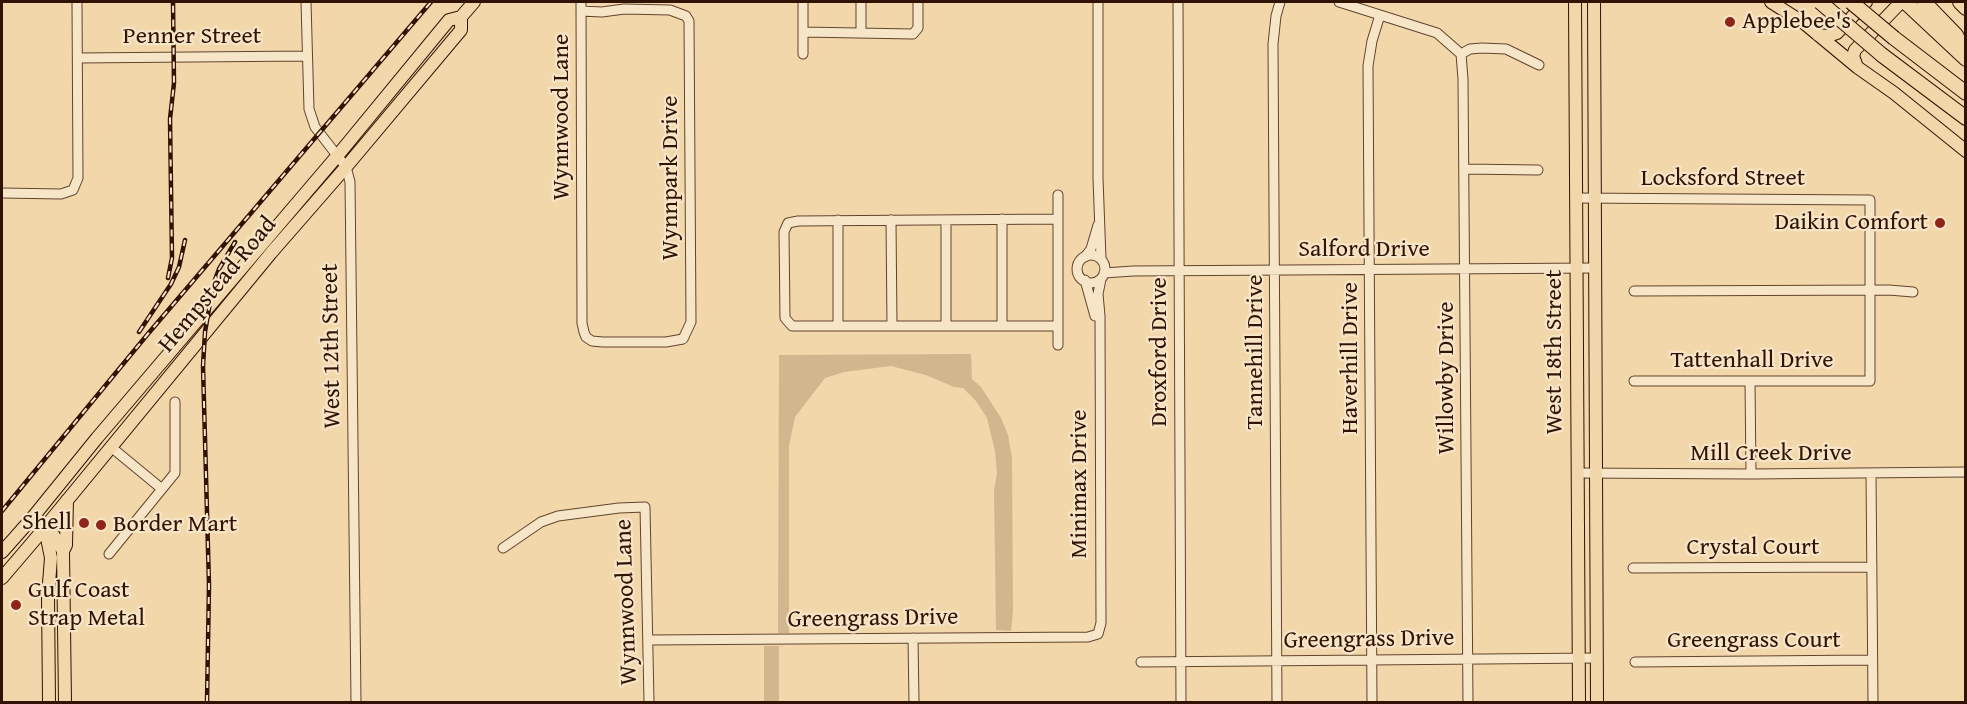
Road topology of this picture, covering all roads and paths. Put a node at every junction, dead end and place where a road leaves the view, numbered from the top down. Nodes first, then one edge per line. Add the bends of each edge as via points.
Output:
1 (77, 2) edge
2 (306, 2) edge
3 (474, 2) edge
4 (803, 2) edge
5 (861, 2) edge
6 (918, 2) edge
7 (1098, 2) edge
8 (1178, 2) edge
9 (1280, 2) edge
10 (1339, 2) edge
11 (1575, 2) edge
12 (1594, 2) edge
13 (1771, 2) edge
14 (1820, 2) edge
15 (1851, 2) edge
16 (1866, 2) edge
17 (1903, 2) edge
18 (1924, 2) edge
19 (1960, 2) edge
20 (581, 6) edge
21 (1965, 8) edge
22 (1380, 15) junction
23 (460, 17) junction
24 (1931, 17) junction
25 (1575, 19) junction
26 (1594, 23) junction
27 (803, 32) junction
28 (861, 33) junction
29 (1818, 35) junction
30 (803, 54) dead end
31 (1461, 54) junction
32 (306, 56) junction
33 (1965, 57) edge
34 (78, 58) junction
35 (1539, 65) dead end
36 (1857, 68) junction
37 (1965, 93) edge
38 (1965, 118) edge
39 (1965, 151) edge
40 (338, 155) junction
41 (346, 167) junction
42 (1464, 169) junction
43 (1538, 170) dead end
44 (2, 193) edge
45 (1058, 195) dead end
46 (1575, 198) junction
47 (1594, 198) junction
48 (1002, 219) junction
49 (1058, 219) junction
50 (838, 220) junction
51 (891, 220) junction
52 (946, 220) junction
53 (1099, 223) junction
54 (1085, 257) junction
55 (1576, 268) junction
56 (1595, 268) junction
57 (1103, 269) junction
58 (1370, 269) junction
59 (1465, 269) junction
60 (1275, 270) junction
61 (1179, 271) junction
62 (230, 280) junction
63 (1085, 280) junction
64 (1869, 290) junction
65 (241, 291) junction
66 (1634, 291) dead end
67 (1913, 292) dead end
68 (204, 310) junction
69 (838, 326) junction
70 (892, 326) junction
71 (946, 326) junction
72 (1002, 326) junction
73 (1058, 326) junction
74 (1099, 333) junction
75 (201, 336) junction
76 (683, 339) joint
77 (1058, 345) dead end
78 (1577, 370) junction
79 (1595, 370) junction
80 (1634, 381) dead end
81 (1750, 381) junction
82 (175, 402) dead end
83 (111, 447) junction
84 (1965, 472) edge
85 (1577, 473) junction
86 (1595, 473) junction
87 (1871, 473) junction
88 (1751, 474) junction
89 (162, 489) junction
90 (67, 500) junction
91 (33, 518) junction
92 (44, 528) junction
93 (503, 548) dead end
94 (25, 550) junction
95 (63, 551) junction
96 (2, 552) edge
97 (109, 554) dead end
98 (1578, 567) junction
99 (1596, 567) junction
100 (1872, 567) junction
101 (49, 568) junction
102 (1633, 568) dead end
103 (2, 578) edge
104 (1098, 634) joint
105 (913, 638) junction
106 (649, 640) junction
107 (49, 648) junction
108 (64, 655) junction
109 (1468, 658) junction
110 (1579, 658) junction
111 (1597, 658) junction
112 (1372, 659) junction
113 (1277, 660) junction
114 (1872, 660) junction
115 (1141, 662) dead end
116 (1181, 662) junction
117 (1635, 662) dead end
118 (49, 702) edge
119 (65, 702) edge
120 (356, 702) edge
121 (649, 702) edge
122 (914, 702) edge
123 (1181, 702) edge
124 (1277, 702) edge
125 (1372, 702) edge
126 (1468, 702) edge
127 (1579, 702) edge
128 (1597, 702) edge
129 (1873, 702) edge

1 - 34 street
2 - 32 street, West 12th Street
3 - 23 main road, Hempstead Road
4 - 27 street
5 - 28 street
6 - 28 street via 918,28 913,34
7 - 53 street, Minimax Drive
8 - 61 street, Droxford Drive
9 - 60 street, Tannehill Drive via 1273,44
10 - 22 street
11 - 25 main road, West 18th Street
12 - 26 main road, West 18th Street
13 - 29 main road
14 - 38 highway, bridge
15 - 37 highway, bridge
16 - 29 main road via 1837,33
17 - 24 highway
17 - 36 main road via 1856,50 1853,56
18 - 24 highway
19 - 21 highway
20 - 76 street, Wynnwood Lane via 582,323 586,337 603,342
20 - 76 street, Wynnpark Drive via 678,11 686,16 690,27 691,322
22 - 31 street via 1437,33
22 - 58 street, Haverhill Drive via 1368,66
23 - 40 main road, Hempstead Road via 449,20
23 - 41 main road, Hempstead Road via 460,30
24 - 33 highway
25 - 26 main road
25 - 46 main road, West 18th Street
26 - 47 main road, West 18th Street
27 - 28 street
27 - 30 street
29 - 36 main road
31 - 35 street via 1492,47 1506,49
31 - 42 street, Willowby Drive
32 - 34 street, Penner Street
32 - 40 street, West 12th Street via 311,118
34 - 44 street via 78,178 73,190 61,194
36 - 39 main road
40 - 41 street, West 12th Street
40 - 62 main road, Hempstead Road
41 - 65 main road, Hempstead Road
41 - 120 street, West 12th Street via 350,182
42 - 43 street
42 - 59 street, Willowby Drive
45 - 49 street
46 - 47 street, Locksford Street
46 - 55 main road, West 18th Street
47 - 56 main road, West 18th Street
47 - 64 street, Locksford Street via 1870,200
48 - 49 street
48 - 52 street
48 - 72 street
49 - 73 street
50 - 51 street
50 - 69 street
50 - 69 street via 793,221 785,227 784,293 785,318 792,326
51 - 52 street
51 - 70 street
52 - 71 street
53 - 54 street, Minimax Drive
53 - 57 street, Minimax Drive
54 - 57 street via 1093,255
54 - 63 street via 1078,270
55 - 56 street, Salford Drive
55 - 59 street, Salford Drive
55 - 78 main road, West 18th Street
56 - 79 main road, West 18th Street
57 - 61 street, Salford Drive
57 - 63 street via 1093,282
57 - 74 street, Minimax Drive via 1098,294
58 - 59 street, Salford Drive
58 - 60 street, Salford Drive
58 - 112 street, Haverhill Drive
59 - 109 street, Willowby Drive
60 - 61 street, Salford Drive
60 - 113 street, Tannehill Drive
61 - 116 street, Droxford Drive
62 - 65 main road
62 - 68 main road, Hempstead Road
63 - 74 street, Minimax Drive
64 - 66 street
64 - 67 street
64 - 81 street, Tattenhall Drive via 1870,381
65 - 75 main road, Hempstead Road
68 - 75 main road
68 - 91 main road, Hempstead Road
69 - 70 street
70 - 71 street
71 - 72 street
72 - 73 street
73 - 77 street
74 - 104 street, Minimax Drive
75 - 83 main road, Hempstead Road
78 - 79 main road
78 - 85 main road, West 18th Street
79 - 86 main road, West 18th Street
80 - 81 street, Tattenhall Drive
81 - 88 street
82 - 89 street via 176,469
83 - 89 street
83 - 90 main road, Hempstead Road
84 - 87 street, Mill Creek Drive
85 - 86 street, Mill Creek Drive
85 - 98 main road, West 18th Street
86 - 88 street, Mill Creek Drive
86 - 99 main road, West 18th Street
87 - 88 street, Mill Creek Drive
87 - 100 street
89 - 97 street
90 - 92 main road, Hempstead Road
90 - 95 main road
91 - 92 main road
91 - 96 main road, Hempstead Road
92 - 94 main road, Hempstead Road
92 - 95 main road via 56,536
92 - 101 main road via 51,558
93 - 106 street, Wynnwood Lane via 541,522 558,516 645,507
94 - 101 main road via 42,555
94 - 103 main road, Hempstead Road
95 - 108 main road
98 - 99 main road
98 - 110 main road, West 18th Street
99 - 111 main road, West 18th Street
100 - 102 street, Crystal Court
100 - 114 street
101 - 107 main road
104 - 105 street, Greengrass Drive
105 - 106 street, Greengrass Drive
105 - 122 street
106 - 121 street, Wynnwood Lane
107 - 108 main road
107 - 118 main road
108 - 119 main road
109 - 110 street, Greengrass Drive
109 - 112 street, Greengrass Drive
109 - 126 street, Willowby Drive
110 - 111 street, Greengrass Drive
110 - 127 main road, West 18th Street
111 - 128 main road, West 18th Street
112 - 113 street, Greengrass Drive
112 - 125 street, Haverhill Drive
113 - 116 street, Greengrass Drive
113 - 124 street, Tannehill Drive
114 - 117 street, Greengrass Court
114 - 129 street
115 - 116 street, Greengrass Drive
116 - 123 street, Droxford Drive

